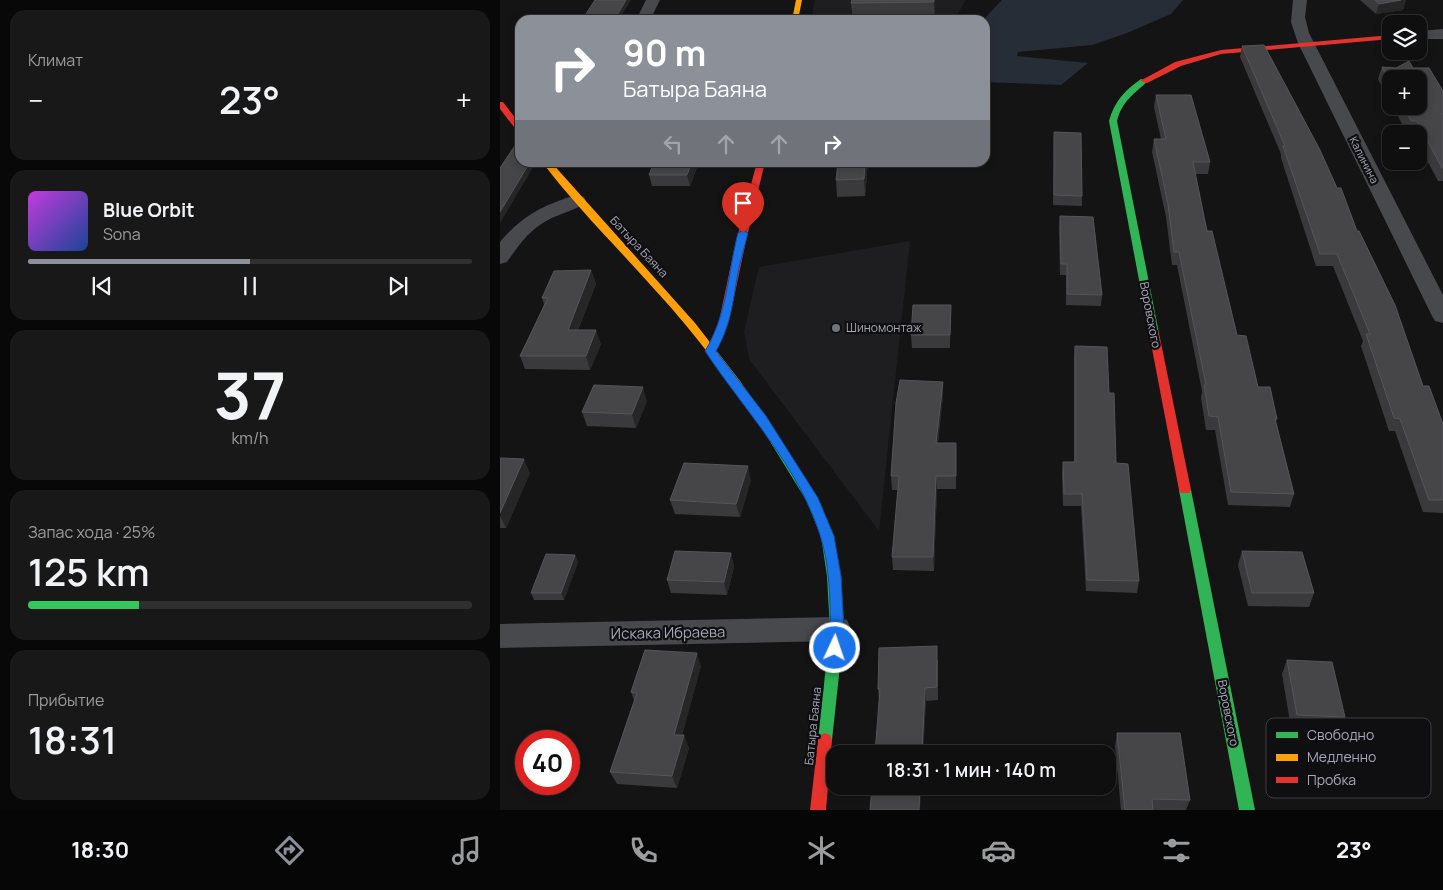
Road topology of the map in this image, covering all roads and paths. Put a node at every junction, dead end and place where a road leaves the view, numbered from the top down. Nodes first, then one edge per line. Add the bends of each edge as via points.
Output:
1 (653, 0) edge
2 (799, 0) edge
3 (1300, 0) edge
4 (646, 15) edge
5 (796, 15) edge
6 (1443, 34) edge
7 (1427, 35) edge
8 (1382, 38) edge
9 (1306, 43) junction
10 (500, 104) edge
11 (515, 123) edge
12 (550, 167) edge
13 (760, 167) edge
14 (577, 201) junction
15 (500, 258) edge
16 (1443, 316) edge
17 (711, 351) junction
18 (837, 630) junction
19 (500, 636) edge
20 (818, 810) edge
21 (1246, 810) edge

1 - 4 street
2 - 5 street
3 - 9 street, Калинина via 1297,15
6 - 7 street
8 - 9 street, Воровского
9 - 16 street, Калинина
9 - 21 street, Воровского via 1220,52 1177,64 1127,93 1117,106 1112,121
10 - 11 street
12 - 14 street, Батыра Баяна
13 - 17 street via 734,268 728,312
14 - 15 street via 554,208 530,221 516,233
14 - 17 street, Батыра Баяна via 661,291
17 - 18 street, Батыра Баяна via 762,419 812,498 827,536 834,576
18 - 19 street, Искака Ибраева
18 - 20 street, Батыра Баяна

